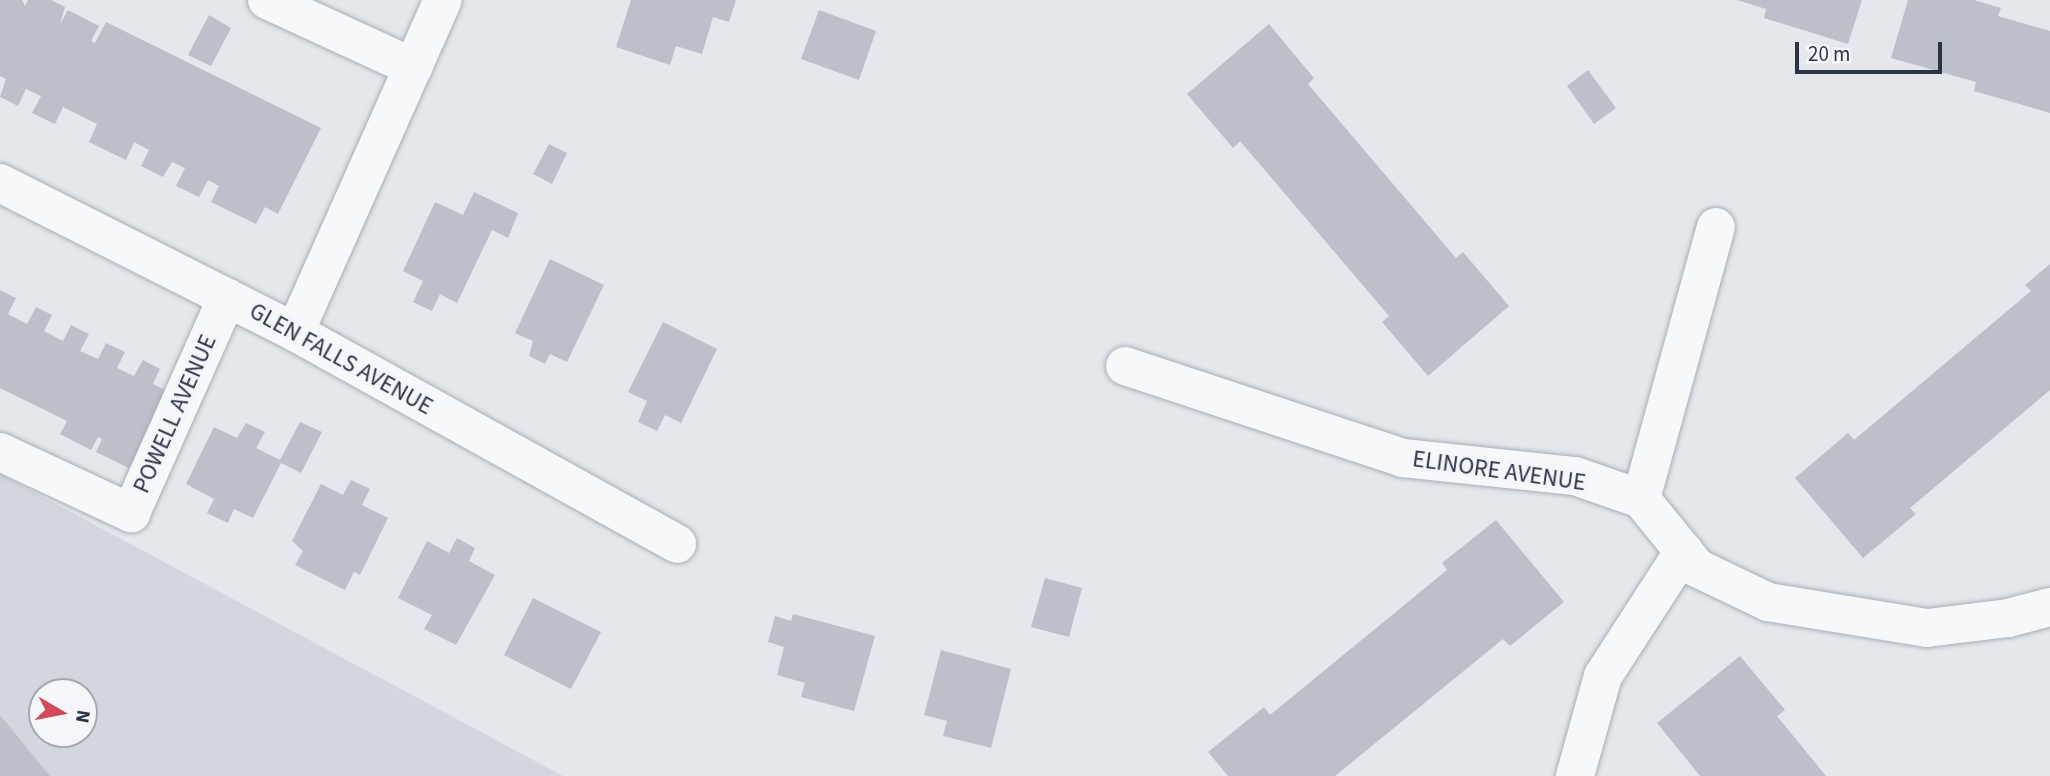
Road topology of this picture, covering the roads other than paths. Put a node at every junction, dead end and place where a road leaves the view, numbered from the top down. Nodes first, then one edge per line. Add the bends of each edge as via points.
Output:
1 (267, 0) edge
2 (443, 0) edge
3 (413, 67) junction
4 (0, 183) edge
5 (1716, 227) dead end
6 (227, 297) junction
7 (295, 331) junction
8 (1125, 366) dead end
9 (0, 452) edge
10 (1641, 499) junction
11 (677, 544) dead end
12 (1684, 551) junction
13 (2050, 607) edge
14 (1575, 776) edge

1 - 3 street
2 - 3 street
3 - 7 street
4 - 6 street, GLEN FALLS AVENUE
5 - 10 street
6 - 7 street, GLEN FALLS AVENUE
6 - 9 street, POWELL AVENUE via 131,513
7 - 11 street, GLEN FALLS AVENUE
8 - 10 street, ELINORE AVENUE via 1403,458 1575,476
10 - 12 street
12 - 13 street via 1698,568 1768,602 1853,619 1927,628 2008,618
12 - 14 street via 1603,676

